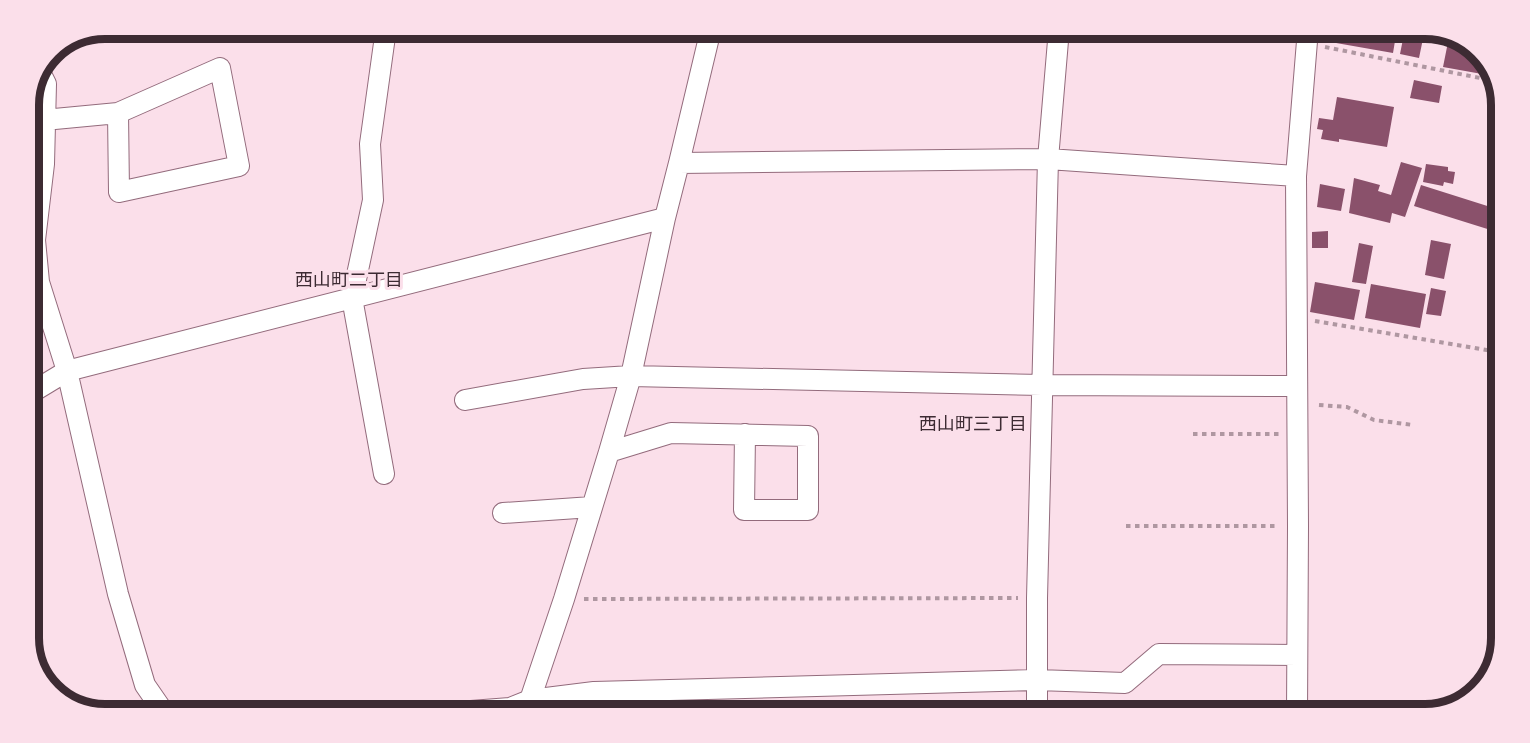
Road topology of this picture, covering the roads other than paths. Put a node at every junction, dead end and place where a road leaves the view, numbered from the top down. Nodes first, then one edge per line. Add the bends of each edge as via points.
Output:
1 (384, 39) edge
2 (708, 39) edge
3 (1058, 39) edge
4 (1307, 39) edge
5 (44, 80) edge
6 (118, 113) junction
7 (44, 120) junction
8 (1048, 159) junction
9 (679, 163) junction
10 (1296, 176) junction
11 (39, 206) edge
12 (665, 218) junction
13 (39, 282) edge
14 (352, 298) junction
15 (67, 371) junction
16 (631, 376) junction
17 (1042, 385) junction
18 (39, 388) edge
19 (1298, 394) junction
20 (465, 400) dead end
21 (745, 434) junction
22 (609, 452) junction
23 (384, 474) dead end
24 (592, 507) junction
25 (503, 513) dead end
26 (1296, 655) junction
27 (1037, 680) junction
28 (530, 700) junction
29 (158, 704) edge
30 (520, 704) edge
31 (564, 704) edge
32 (575, 704) edge
33 (1037, 704) edge
34 (1297, 704) edge

1 - 14 street via 370,144 373,200
2 - 9 street
3 - 8 street
4 - 10 street
5 - 7 street
6 - 6 street via 220,68 238,166 118,192
6 - 7 street
7 - 11 street
8 - 9 street
8 - 10 street
8 - 17 street
9 - 12 street
10 - 19 street
12 - 14 street
12 - 16 street
13 - 15 street
14 - 15 street
14 - 23 street
15 - 18 street
15 - 29 street via 118,594 145,685
16 - 17 street
16 - 20 street via 583,379
16 - 22 street
17 - 19 street
17 - 27 street
19 - 26 street
21 - 21 street via 808,436 808,510 744,510
21 - 22 street via 671,433
22 - 24 street
24 - 25 street
24 - 28 street
26 - 27 street via 1159,654 1125,683
26 - 34 street
27 - 32 street via 594,692
27 - 33 street
28 - 30 street
28 - 31 street

